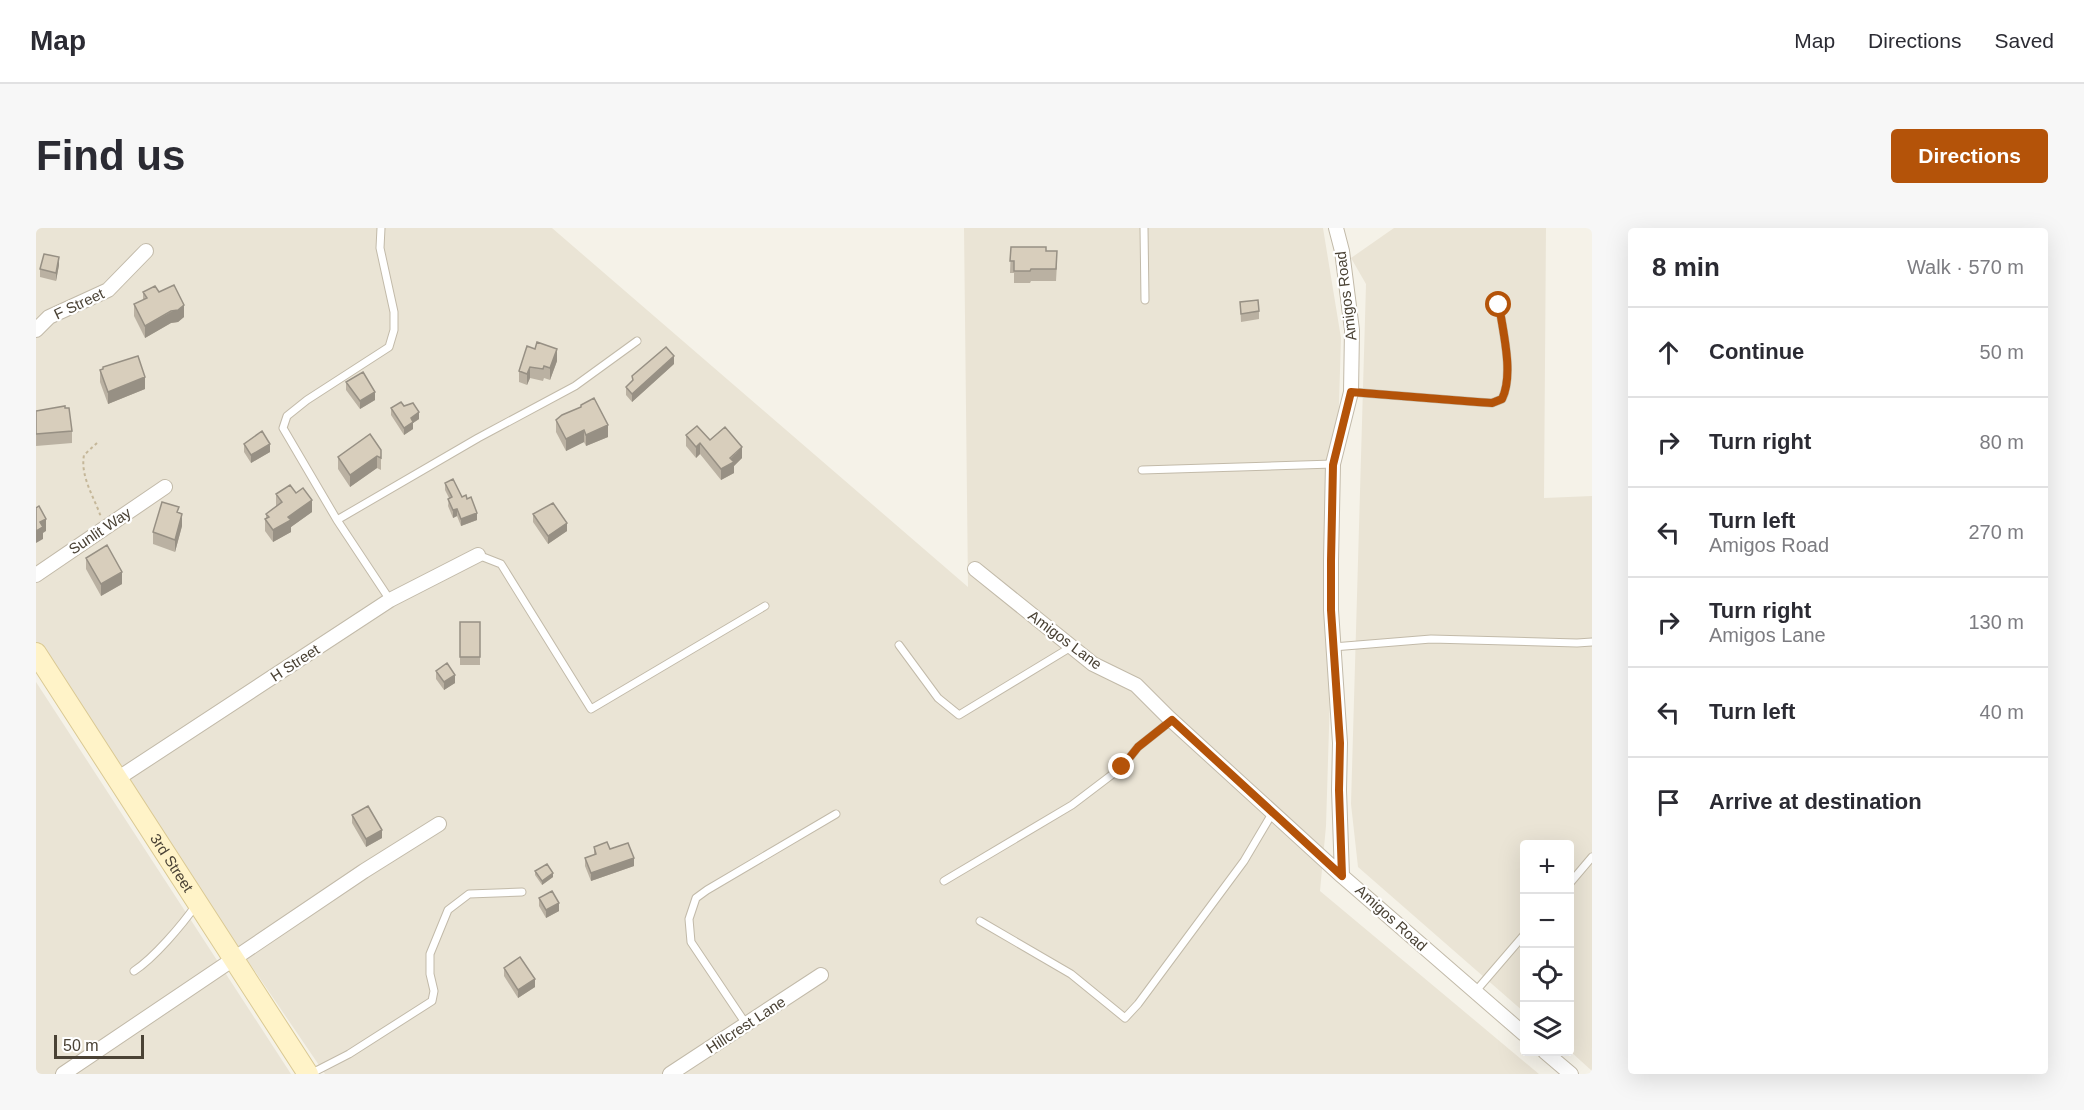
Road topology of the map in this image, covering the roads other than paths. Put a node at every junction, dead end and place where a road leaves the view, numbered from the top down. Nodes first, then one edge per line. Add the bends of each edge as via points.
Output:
1 (381, 228) edge
2 (1144, 228) edge
3 (1336, 228) edge
4 (146, 251) dead end
5 (1145, 300) dead end
6 (1499, 305) dead end
7 (36, 330) edge
8 (637, 341) dead end
9 (1351, 392) junction
10 (1333, 465) junction
11 (1142, 470) dead end
12 (165, 487) dead end
13 (337, 520) junction
14 (478, 555) joint
15 (975, 569) dead end
16 (36, 575) edge
17 (390, 600) junction
18 (765, 606) dead end
19 (1592, 642) edge
20 (899, 645) dead end
21 (1071, 647) junction
22 (1333, 647) junction
23 (36, 653) edge
24 (1172, 720) junction
25 (117, 779) junction
26 (1273, 812) junction
27 (836, 814) dead end
28 (439, 824) dead end
29 (1592, 856) edge
30 (1342, 876) junction
31 (1574, 877) edge
32 (944, 881) dead end
33 (522, 892) dead end
34 (198, 903) junction
35 (980, 921) dead end
36 (1520, 940) edge
37 (234, 959) junction
38 (134, 971) dead end
39 (821, 975) dead end
40 (1475, 992) junction
41 (746, 1024) junction
42 (1520, 1031) edge
43 (1550, 1056) edge
44 (63, 1074) edge
45 (309, 1074) edge
46 (670, 1074) edge
47 (1571, 1074) edge

1 - 13 lane via 380,248 394,312 389,348 307,400 287,416 283,428
2 - 5 lane
3 - 9 street, Amigos Road via 1353,330
4 - 7 street, F Street via 108,290 49,317
6 - 9 lane via 1507,389 1502,399 1492,403
8 - 13 lane via 575,386
9 - 10 street, Amigos Road
10 - 11 lane
10 - 22 street, Amigos Road
12 - 16 street, Sunlit Way
13 - 17 lane
14 - 17 street, H Street
14 - 18 lane via 501,564 591,709
15 - 21 street, Amigos Lane
17 - 25 street, H Street
19 - 22 lane via 1431,639
20 - 21 lane via 938,698 958,715
21 - 24 street, Amigos Lane via 1093,664 1136,685
22 - 30 street, Amigos Road via 1340,743
23 - 25 main road, 3rd Street
24 - 26 street, Amigos Lane
24 - 32 lane via 1138,747 1122,767 1072,805
25 - 34 main road, 3rd Street
26 - 30 street, Amigos Lane
26 - 35 lane via 1245,861 1125,1018 1071,974
27 - 41 lane via 696,898 689,919 691,942
28 - 37 street
29 - 31 lane
30 - 40 street, Amigos Road
33 - 45 lane via 469,894 448,910 430,954 432,1001 349,1054
34 - 37 main road, 3rd Street
34 - 38 lane
36 - 40 lane
37 - 44 street
37 - 45 main road, 3rd Street
39 - 41 street, Hillcrest Lane
40 - 42 street, Amigos Road
41 - 46 street, Hillcrest Lane
43 - 47 street

